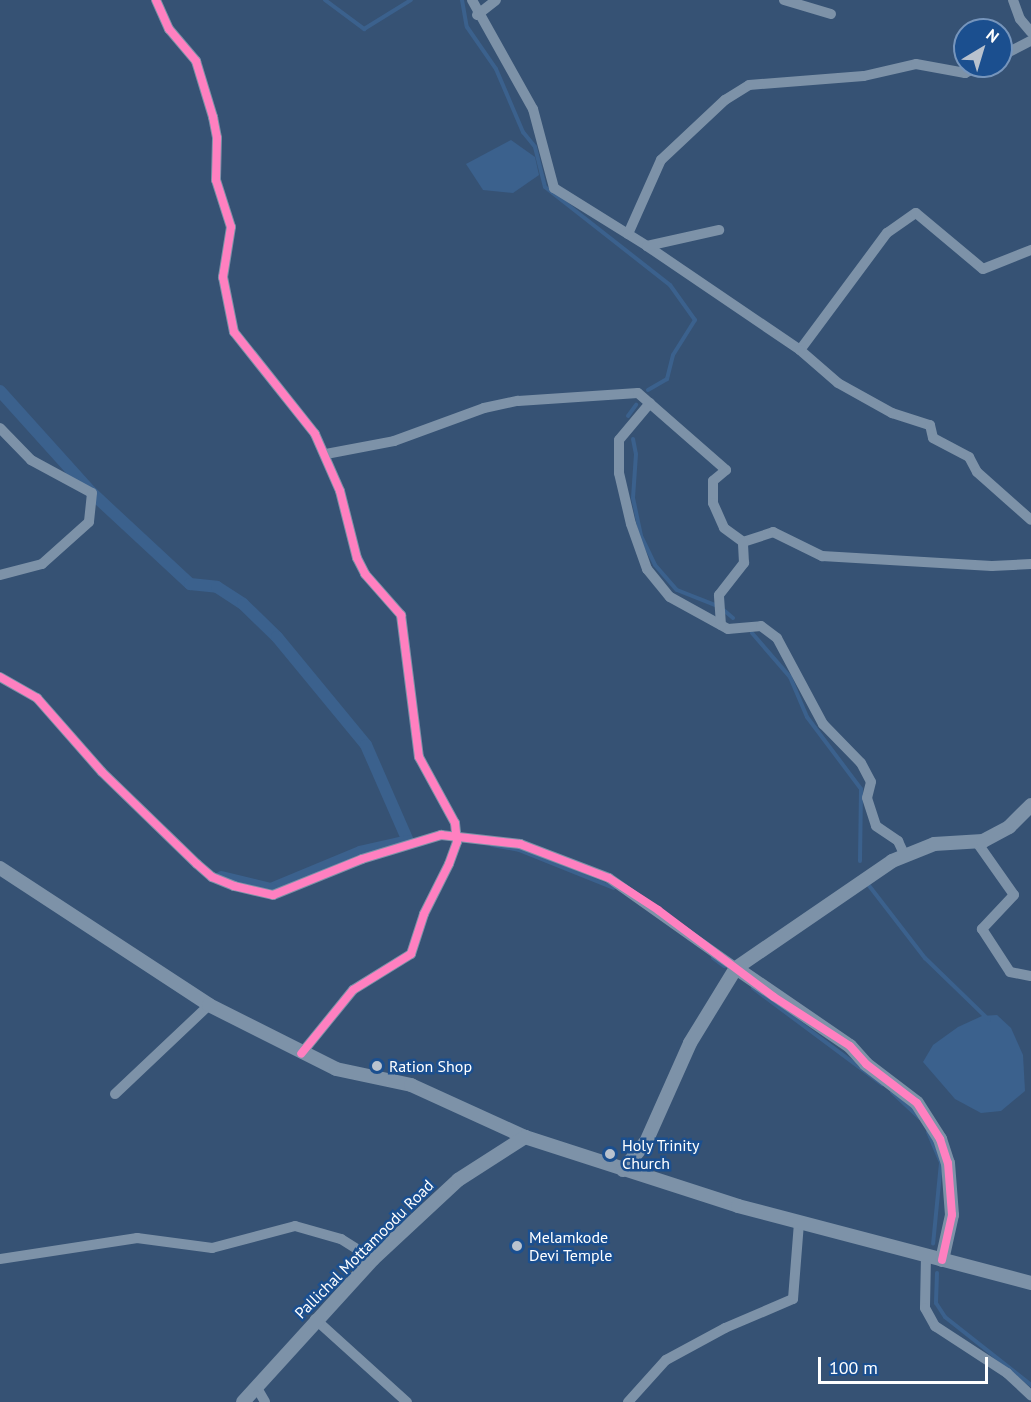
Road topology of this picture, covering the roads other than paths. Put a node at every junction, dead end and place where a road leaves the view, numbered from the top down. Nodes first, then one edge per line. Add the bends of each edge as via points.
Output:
1 (156, 0) edge
2 (472, 0) edge
3 (496, 0) edge
4 (784, 0) edge
5 (1013, 0) edge
6 (831, 14) dead end
7 (477, 15) junction
8 (1031, 32) edge
9 (1031, 41) edge
10 (1013, 50) edge
11 (953, 72) edge
12 (719, 230) dead end
13 (628, 234) junction
14 (647, 246) junction
15 (1031, 250) edge
16 (800, 350) junction
17 (650, 403) junction
18 (0, 428) edge
19 (326, 454) junction
20 (1029, 513) edge
21 (743, 543) junction
22 (1031, 564) edge
23 (0, 575) edge
24 (721, 625) junction
25 (0, 677) edge
26 (1031, 805) edge
27 (456, 836) junction
28 (976, 841) junction
29 (905, 856) junction
30 (0, 868) edge
31 (736, 968) junction
32 (1031, 976) edge
33 (209, 1005) junction
34 (302, 1054) junction
35 (115, 1094) dead end
36 (525, 1137) junction
37 (623, 1170) junction
38 (799, 1222) junction
39 (926, 1256) junction
40 (0, 1259) edge
41 (373, 1259) junction
42 (942, 1260) junction
43 (1031, 1283) edge
44 (315, 1319) junction
45 (257, 1388) junction
46 (1031, 1395) edge
47 (243, 1402) edge
48 (265, 1402) edge
49 (407, 1402) edge
50 (628, 1402) edge

1 - 19 street via 169,29 196,61 213,117 216,180 231,227 224,277 234,332 304,414
2 - 7 street
3 - 7 street
4 - 6 street
5 - 8 street via 1020,19
7 - 13 street via 533,109 554,188
9 - 10 street
11 - 13 street via 916,64 864,76 749,85 725,100 661,160
12 - 14 street
13 - 14 street
14 - 16 street
15 - 16 street via 983,269 915,213 887,233
16 - 20 street via 838,383 892,413 930,425 933,438 969,457 977,472
17 - 19 street via 638,393 518,401 484,408 394,441
17 - 21 street via 726,470 713,481 713,503 724,528
17 - 24 street via 620,440 620,473 630,524 647,569 670,597
18 - 23 street via 31,460 92,493 89,522 42,564
19 - 27 street via 357,558 365,574 401,615 418,757 455,824
21 - 22 street via 773,532 822,556 992,566
21 - 24 street via 744,563 719,595
24 - 29 street via 728,629 760,626 777,638 823,724 861,763 871,782 867,798 876,826 898,841
25 - 27 street via 37,698 102,772 197,864 212,877 234,886 273,895 362,858 441,835
26 - 28 street via 1009,826
27 - 31 street via 519,844 609,878
27 - 34 street via 449,864 424,914 411,954 354,990
28 - 29 street via 934,844
28 - 32 street via 1014,895 982,929 1010,972
29 - 31 street via 853,884
30 - 33 street
31 - 37 street via 690,1043 646,1142
31 - 42 street via 850,1046 866,1064 917,1103 940,1139 948,1163 952,1215
33 - 34 street
33 - 35 street
34 - 36 street via 336,1069 411,1084
36 - 37 street
36 - 41 street, Pallichal Mottamoodu Road via 458,1180
37 - 38 street
38 - 39 street
38 - 50 street via 793,1299 725,1328 666,1360
39 - 42 street
39 - 46 street via 926,1308 935,1326 1007,1372
40 - 41 street via 137,1238 212,1248 296,1226 341,1239
41 - 44 street, Pallichal Mottamoodu Road
42 - 43 street
44 - 45 street, Pallichal Mottamoodu Road
44 - 49 street
45 - 47 street, Pallichal Mottamoodu Road
45 - 48 street

